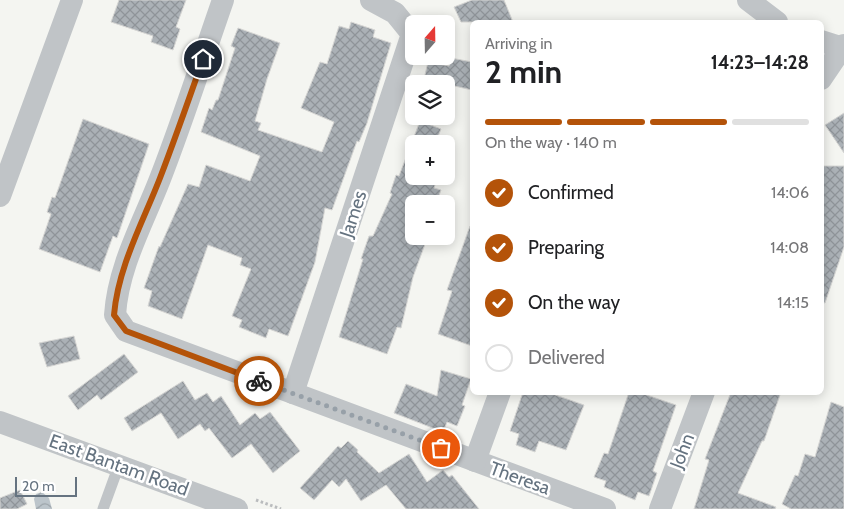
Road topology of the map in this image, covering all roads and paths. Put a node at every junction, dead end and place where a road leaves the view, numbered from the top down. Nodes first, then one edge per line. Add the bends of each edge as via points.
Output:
1 (72, 0) edge
2 (223, 0) edge
3 (371, 0) edge
4 (748, 0) edge
5 (773, 20) edge
6 (824, 42) edge
7 (843, 47) edge
8 (824, 75) edge
9 (0, 196) edge
10 (293, 393) junction
11 (499, 395) edge
12 (703, 395) edge
13 (0, 422) edge
14 (475, 461) junction
15 (119, 465) junction
16 (103, 509) edge
17 (236, 509) edge
18 (604, 509) edge
19 (660, 509) edge

1 - 9 street
2 - 10 street, Theresa via 116,294 114,315 126,331
3 - 10 street, James via 395,13 412,34
4 - 5 street
6 - 7 street
7 - 8 street
10 - 14 street, Theresa
11 - 14 street
12 - 19 street, John
13 - 15 street, East Bantam Road
14 - 18 street, Theresa
15 - 16 lane
15 - 17 street, East Bantam Road

